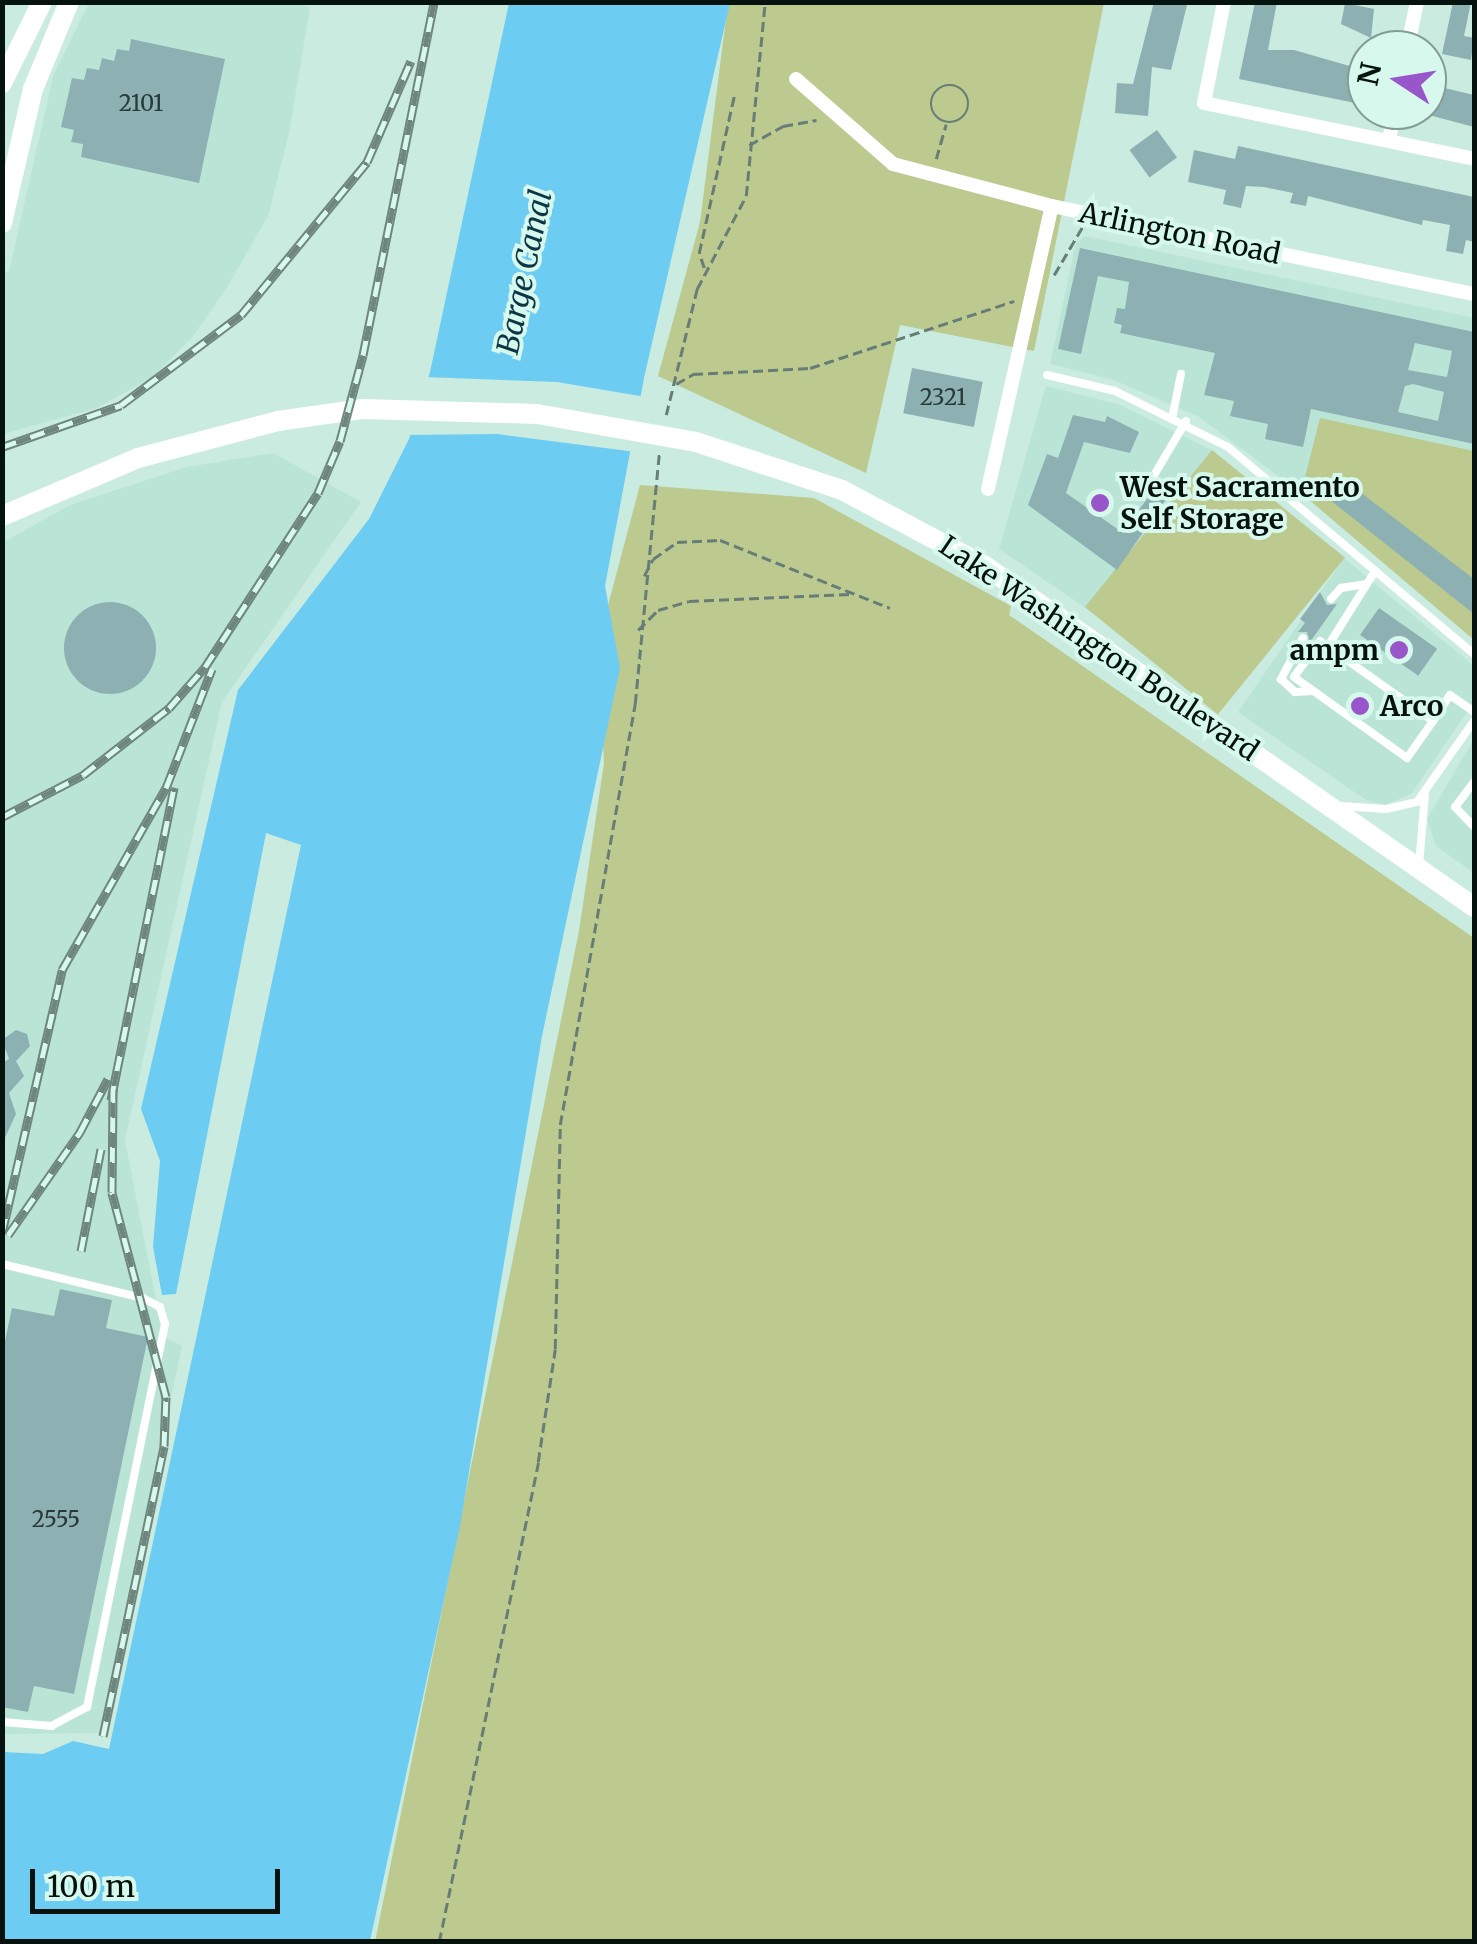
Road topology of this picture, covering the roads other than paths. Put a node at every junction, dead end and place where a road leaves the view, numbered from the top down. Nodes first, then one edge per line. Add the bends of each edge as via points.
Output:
1 (42, 2) edge
2 (69, 2) edge
3 (1224, 2) edge
4 (1416, 2) edge
5 (1411, 30) edge
6 (796, 79) dead end
7 (2, 83) edge
8 (1391, 130) edge
9 (1389, 140) junction
10 (1474, 159) edge
11 (1052, 206) junction
12 (2, 223) edge
13 (1474, 294) edge
14 (1047, 374) dead end
15 (1181, 374) dead end
16 (1172, 414) junction
17 (1186, 421) junction
18 (1153, 477) dead end
19 (988, 489) dead end
20 (2, 516) edge
21 (1375, 572) junction
22 (1365, 584) junction
23 (1331, 599) dead end
24 (1304, 638) dead end
25 (1328, 646) junction
26 (1474, 654) edge
27 (1313, 691) junction
28 (1474, 712) edge
29 (1433, 721) junction
30 (1474, 721) edge
31 (1474, 782) edge
32 (1425, 793) junction
33 (1326, 804) junction
34 (1474, 827) edge
35 (1420, 870) junction
36 (1474, 907) edge
37 (2, 1264) edge
38 (2, 1722) edge

1 - 7 main road
2 - 12 main road via 34,89
3 - 9 street via 1204,103
4 - 5 street
6 - 11 street via 893,164
8 - 9 street
9 - 10 street
11 - 13 street, Arlington Road
11 - 19 street, Arlington Road
14 - 16 lane
15 - 16 lane
16 - 17 lane
17 - 18 lane
17 - 21 lane via 1252,464
20 - 33 main road, Lake Washington Boulevard via 138,458 278,422 362,409 581,419 696,442 825,484 916,526 1146,675
21 - 22 lane
21 - 26 lane
22 - 23 lane via 1341,588
22 - 25 lane
24 - 27 lane via 1281,679 1295,692
25 - 27 lane via 1320,641 1294,677
25 - 29 lane
27 - 29 lane via 1407,758
28 - 29 lane via 1450,695
30 - 32 lane
31 - 34 lane via 1455,807
32 - 33 lane via 1402,808
32 - 35 lane
33 - 35 main road, Lake Washington Boulevard
35 - 36 main road, Lake Washington Boulevard
37 - 38 lane via 144,1298 160,1307 165,1324 87,1707 52,1726

